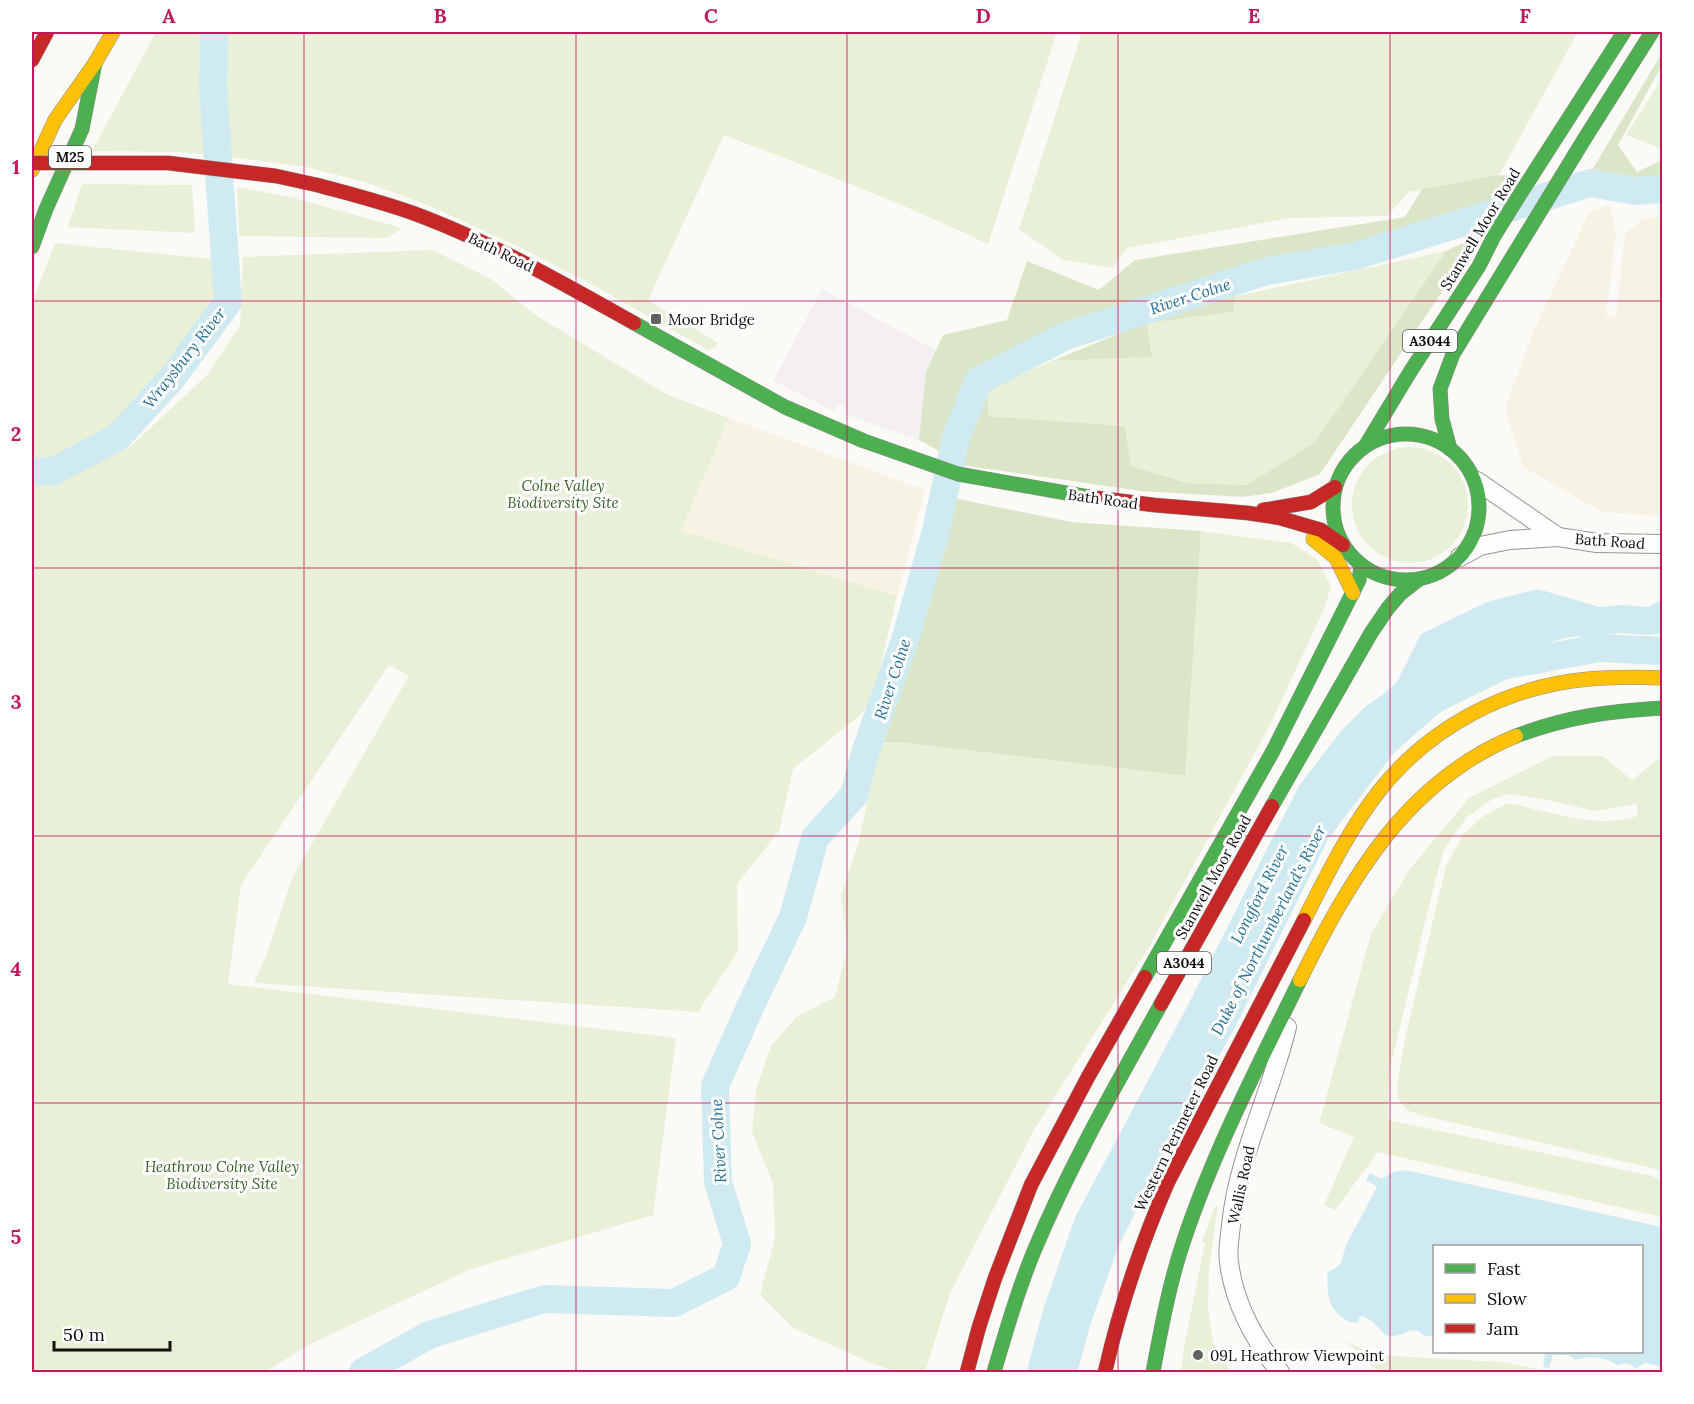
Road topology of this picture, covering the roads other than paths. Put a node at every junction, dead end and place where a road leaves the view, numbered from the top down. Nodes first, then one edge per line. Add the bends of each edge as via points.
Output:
1 (47, 32) edge
2 (113, 32) edge
3 (1624, 32) edge
4 (1652, 32) edge
5 (32, 60) edge
6 (95, 63) junction
7 (32, 163) edge
8 (32, 170) edge
9 (32, 247) edge
10 (1366, 446) junction
11 (1450, 449) junction
12 (1477, 481) junction
13 (1335, 486) junction
14 (1248, 513) junction
15 (1280, 518) junction
16 (1558, 537) junction
17 (1662, 544) edge
18 (1343, 545) junction
19 (1460, 557) junction
20 (1361, 566) junction
21 (1419, 579) junction
22 (1353, 593) junction
23 (1662, 678) edge
24 (1662, 708) edge
25 (1296, 990) junction
26 (967, 1372) edge
27 (994, 1372) edge
28 (1105, 1372) edge
29 (1153, 1372) edge
30 (1281, 1372) edge

1 - 5 main road
2 - 6 main road, M25
3 - 10 main road, Stanwell Moor Road / A3044
4 - 11 main road, A3044 via 1453,354 1440,389
6 - 8 main road, M25 via 56,120
6 - 9 main road, M25 via 82,129
7 - 14 main road, Bath Road, bridge via 168,163 317,185 426,218 492,247 784,407 933,466 1079,496
10 - 11 main road via 1383,436 1402,432 1434,439
10 - 13 main road via 1343,468
11 - 12 main road
12 - 16 street, Bath Road
12 - 19 main road via 1481,503 1478,524
13 - 14 main road, Bath Road via 1311,502
13 - 18 main road via 1334,523
14 - 15 main road, Bath Road
15 - 18 main road, Bath Road via 1321,530
15 - 22 main road via 1316,540 1336,558
16 - 17 street, Bath Road via 1597,543
16 - 19 street, Bath Road via 1480,546
18 - 20 main road
19 - 21 main road via 1432,577
20 - 21 main road via 1386,578
20 - 22 main road, Stanwell Moor Road / A3044
21 - 27 main road, Stanwell Moor Road / A3044 via 1400,594 1371,633 1101,1111 1037,1245
22 - 26 main road, Stanwell Moor Road / A3044 via 1273,751 1036,1176 995,1278
23 - 28 main road, Western Perimeter Road via 1566,681 1496,700 1425,746 1380,791 1356,823 1329,871 1168,1182 1123,1301
24 - 25 main road via 1582,716 1489,749 1459,767 1408,809 1361,868
25 - 29 main road via 1206,1182 1180,1251
25 - 30 street, Wallis Road via 1284,1040 1244,1156 1229,1251 1234,1288 1244,1316

